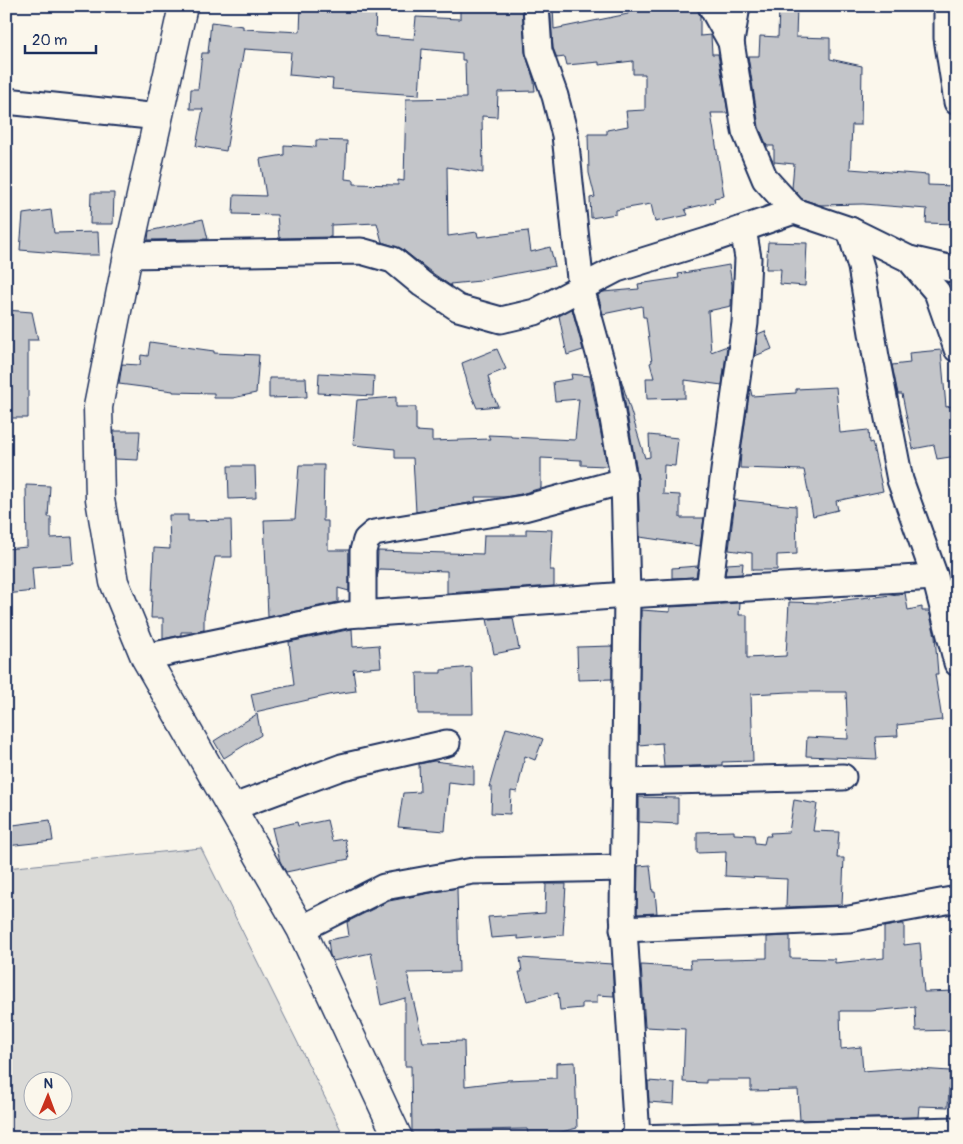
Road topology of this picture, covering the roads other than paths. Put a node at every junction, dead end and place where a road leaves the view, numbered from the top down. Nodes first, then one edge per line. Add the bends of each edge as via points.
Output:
1 (183, 6) edge
2 (536, 6) edge
3 (711, 6) edge
4 (737, 6) edge
5 (947, 6) edge
6 (731, 42) junction
7 (6, 101) edge
8 (957, 102) edge
9 (159, 117) junction
10 (794, 211) junction
11 (744, 229) junction
12 (850, 230) junction
13 (128, 255) junction
14 (909, 259) junction
15 (957, 270) edge
16 (581, 288) junction
17 (957, 349) edge
18 (624, 481) junction
19 (935, 577) junction
20 (709, 590) junction
21 (627, 595) junction
22 (363, 614) junction
23 (145, 658) junction
24 (957, 664) edge
25 (448, 743) dead end
26 (842, 777) dead end
27 (624, 782) junction
28 (231, 808) junction
29 (623, 868) junction
30 (957, 899) edge
31 (301, 929) junction
32 (624, 930) junction
33 (957, 1130) edge
34 (635, 1137) edge
35 (398, 1138) edge

1 - 9 street
2 - 16 street via 539,51 565,135
3 - 6 street
4 - 6 street
5 - 8 street via 947,38
6 - 10 street via 745,131 766,179
7 - 9 street
9 - 13 street
10 - 11 street
10 - 12 street
11 - 16 street via 617,269
11 - 20 street via 748,258 745,323
12 - 14 street
12 - 19 street via 861,267 900,480
13 - 16 street via 361,251 393,260 458,308 501,320 535,312
13 - 23 street via 98,407 100,499 114,582
14 - 15 street
14 - 17 street via 937,292
16 - 18 street via 606,379
18 - 21 street
18 - 22 street via 524,508 374,533 366,540 362,551
19 - 20 street
19 - 24 street
20 - 21 street
21 - 22 street
21 - 27 street
22 - 23 street
23 - 28 street
25 - 28 street via 342,767
26 - 27 street
27 - 29 street
28 - 31 street
29 - 31 street via 472,871 384,887
29 - 32 street
30 - 32 street via 849,919
31 - 35 street
32 - 34 street
33 - 34 street

